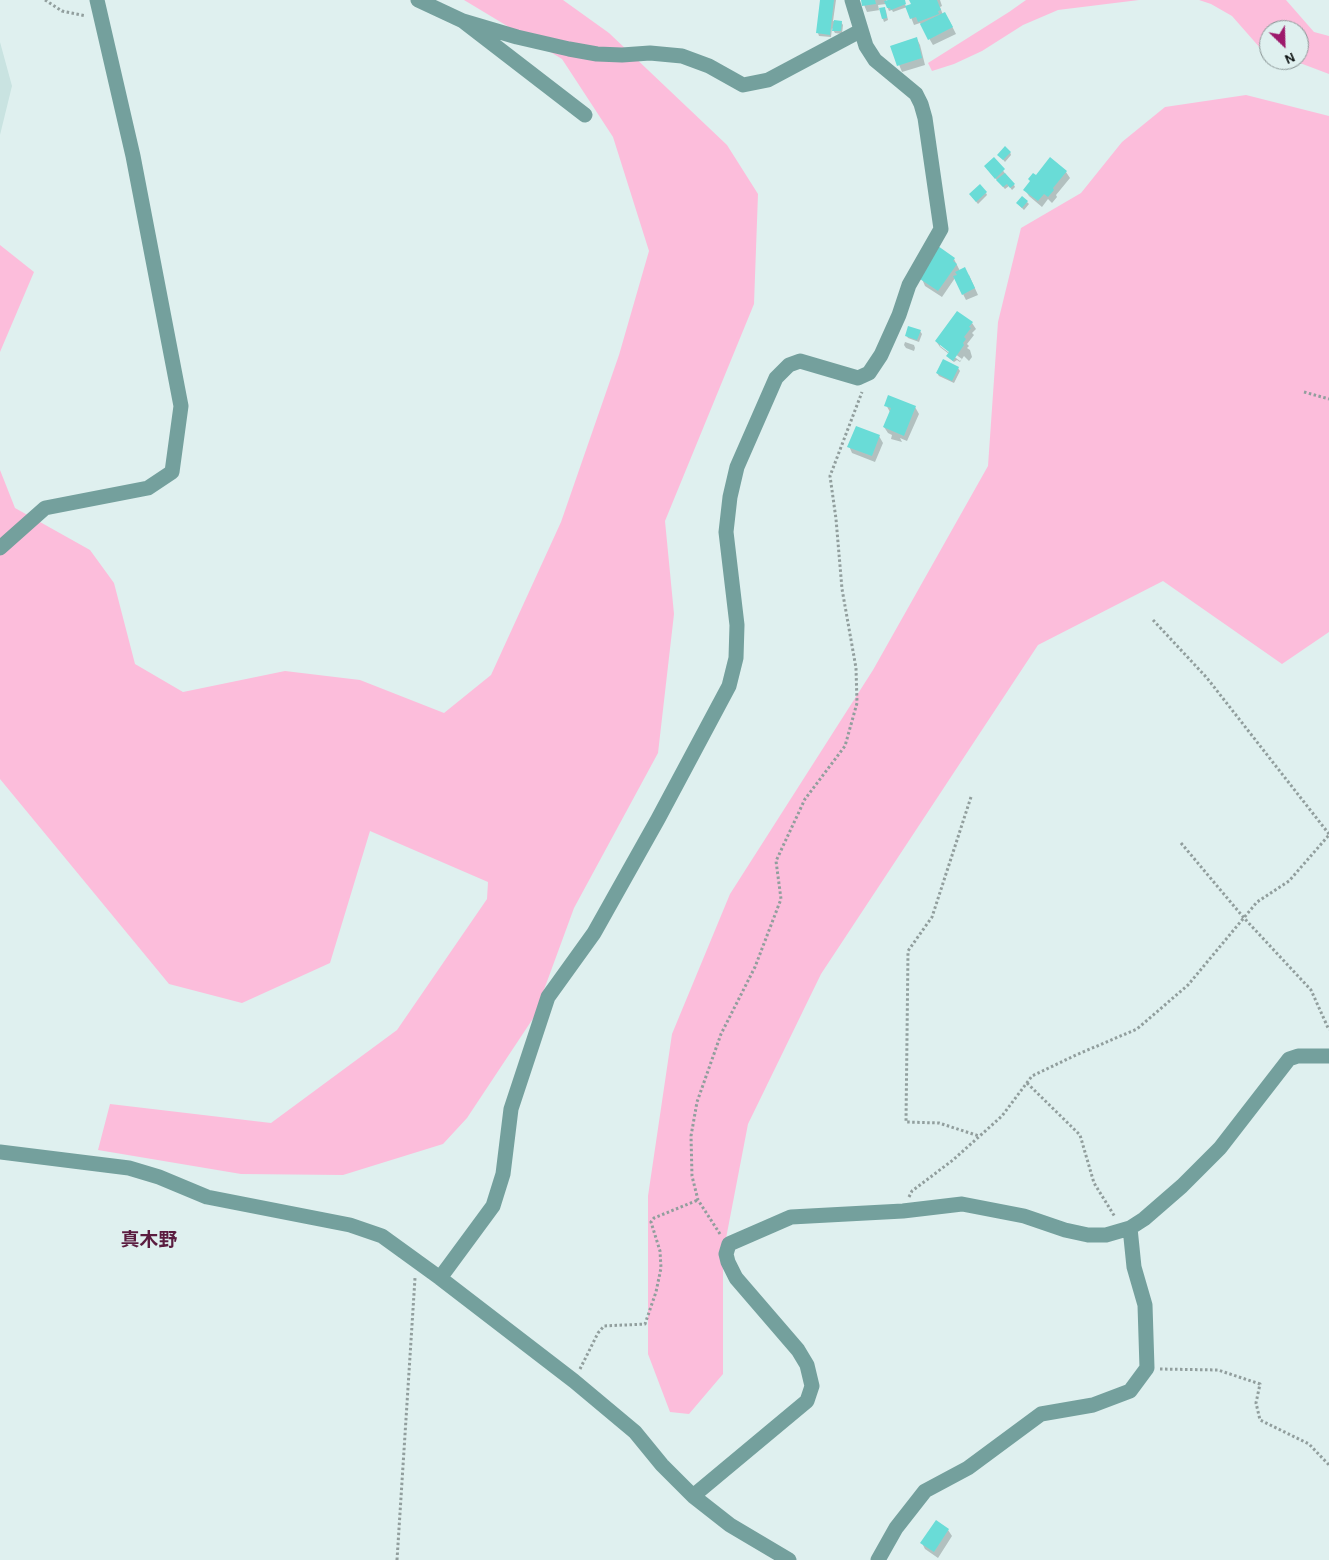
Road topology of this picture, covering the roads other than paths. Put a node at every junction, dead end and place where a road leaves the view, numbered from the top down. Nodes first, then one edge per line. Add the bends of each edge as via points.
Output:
1 (97, 0) edge
2 (418, 0) edge
3 (852, 0) edge
4 (463, 21) junction
5 (860, 31) junction
6 (585, 115) dead end
7 (0, 548) edge
8 (1329, 1056) edge
9 (0, 1152) edge
10 (1126, 1229) junction
11 (440, 1278) junction
12 (693, 1496) junction
13 (789, 1560) edge
14 (878, 1560) edge

1 - 7 street via 133,156 181,406 172,472 148,488 46,508
2 - 4 street
3 - 5 street
4 - 5 street via 517,37 596,54 682,56 709,66 743,85 768,80
4 - 6 street
5 - 11 street via 876,60 916,94 922,104 941,229 909,285 900,315 869,373 858,378 800,361 789,365 776,378 737,467 730,497 726,532 737,625 736,658 729,686 594,933 548,997 511,1108 503,1174 493,1206
8 - 10 street via 1289,1059 1220,1148 1144,1219
9 - 11 street via 129,1168 207,1197 350,1225 382,1236
10 - 12 street via 1106,1235 1088,1235 1024,1216 962,1204 903,1211 791,1217 729,1244 726,1254 736,1278 798,1350 807,1366 812,1386 807,1401
10 - 14 street via 1145,1304 1147,1368 1130,1391 1093,1405 1041,1414 968,1468 925,1492 896,1528
11 - 12 street via 635,1432
12 - 13 street via 730,1525

